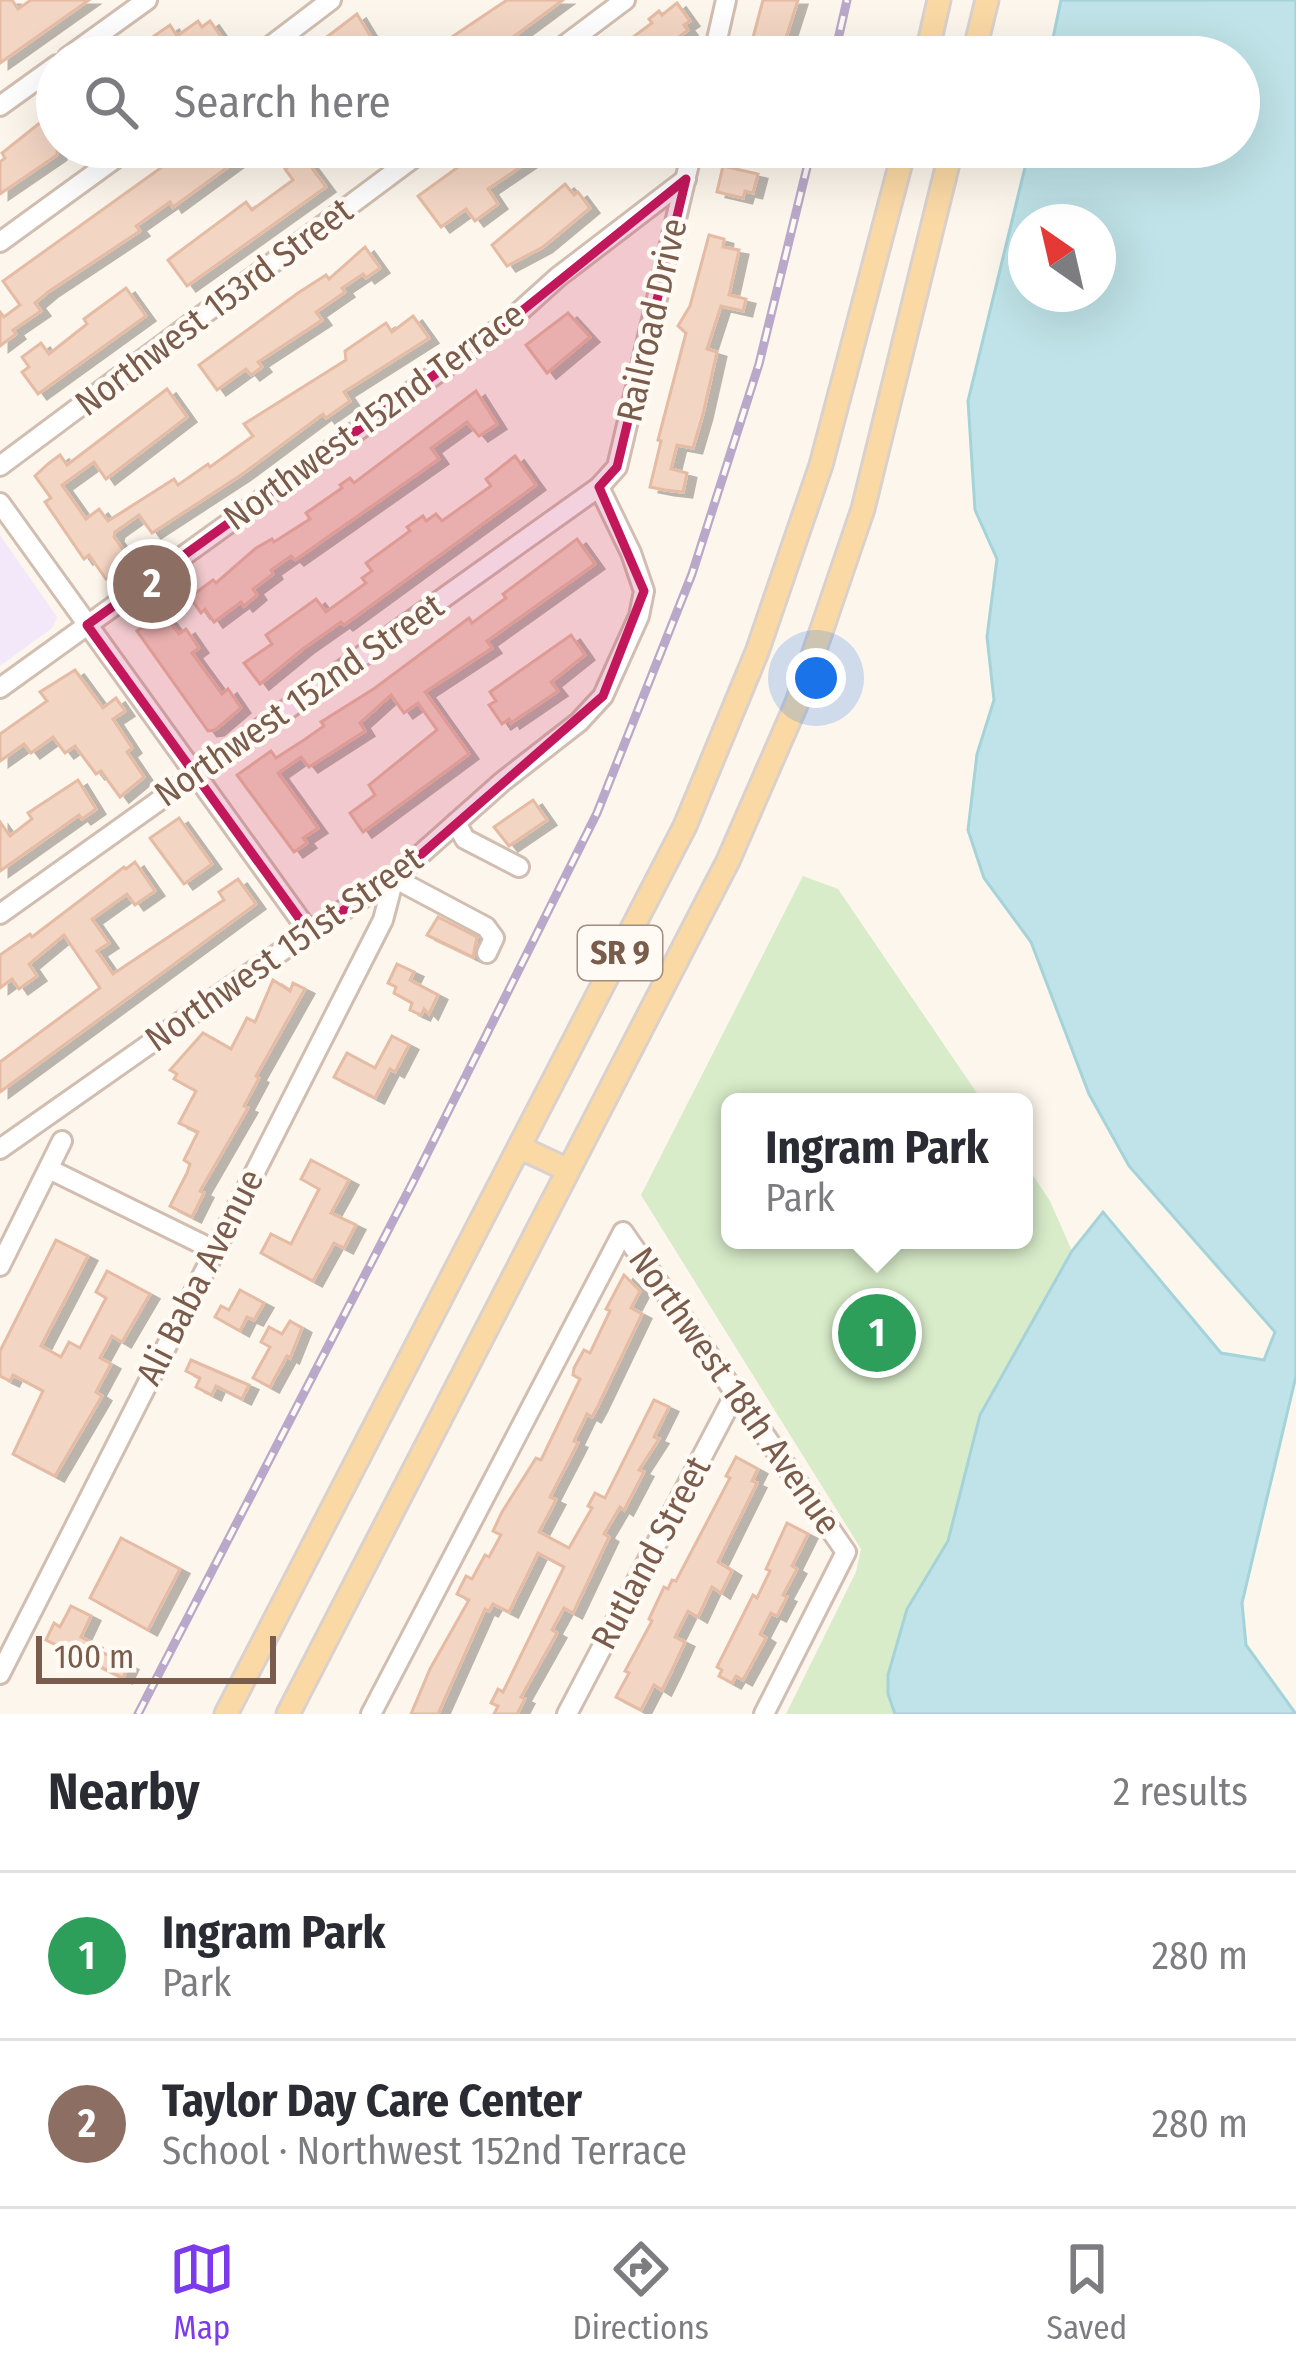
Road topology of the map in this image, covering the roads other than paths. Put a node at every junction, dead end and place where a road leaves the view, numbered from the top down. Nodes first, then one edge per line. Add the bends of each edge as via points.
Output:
1 (147, 0) edge
2 (331, 0) edge
3 (625, 0) edge
4 (726, 0) edge
5 (939, 0) edge
6 (987, 0) edge
7 (97, 36) edge
8 (284, 36) edge
9 (577, 36) edge
10 (718, 36) edge
11 (931, 36) edge
12 (979, 36) edge
13 (36, 80) edge
14 (0, 106) edge
15 (102, 168) edge
16 (400, 168) edge
17 (688, 168) edge
18 (899, 168) edge
19 (947, 168) edge
20 (686, 179) junction
21 (0, 242) edge
22 (0, 466) edge
23 (599, 487) junction
24 (0, 503) edge
25 (87, 625) junction
26 (0, 688) edge
27 (196, 774) junction
28 (456, 823) junction
29 (520, 867) dead end
30 (394, 878) junction
31 (0, 914) edge
32 (309, 932) junction
33 (488, 952) dead end
34 (62, 1142) dead end
35 (521, 1148) junction
36 (0, 1149) edge
37 (49, 1169) junction
38 (568, 1170) junction
39 (214, 1250) junction
40 (0, 1266) edge
41 (736, 1392) junction
42 (6, 1647) edge
43 (0, 1674) edge
44 (226, 1714) edge
45 (289, 1714) edge
46 (371, 1714) edge
47 (567, 1714) edge
48 (764, 1714) edge

1 - 7 street
2 - 8 street
3 - 9 street
4 - 10 street
5 - 11 main road
6 - 12 main road
13 - 14 street
15 - 21 street
16 - 22 street, Northwest 153rd Street
17 - 20 street, Railroad Drive
18 - 35 main road, SR 9 via 821,465 757,652 685,826
19 - 38 main road, SR 9 via 863,509 796,705 728,861
20 - 23 street, Railroad Drive via 617,467
20 - 25 street, Northwest 152nd Terrace via 508,322
23 - 27 street, Northwest 152nd Street
23 - 28 street, Northwest 151st Street via 644,591 639,616 603,696
24 - 25 street
25 - 26 street, Northwest 152nd Terrace
25 - 27 street
27 - 31 street, Northwest 152nd Street
27 - 32 street
28 - 29 street via 465,839
28 - 30 street, Northwest 151st Street
30 - 32 street, Northwest 151st Street
30 - 33 street via 486,927 494,938
30 - 39 street, Ali Baba Avenue via 383,920
32 - 36 street, Northwest 151st Street
34 - 37 street
35 - 38 main road
35 - 44 main road, SR 9
37 - 39 street
37 - 40 street
38 - 45 main road, SR 9
39 - 42 street, Ali Baba Avenue
41 - 46 street, Northwest 18th Avenue via 623,1232
41 - 47 street, Rutland Street
41 - 48 street, Northwest 18th Avenue via 846,1552
42 - 43 street, Ali Baba Avenue

